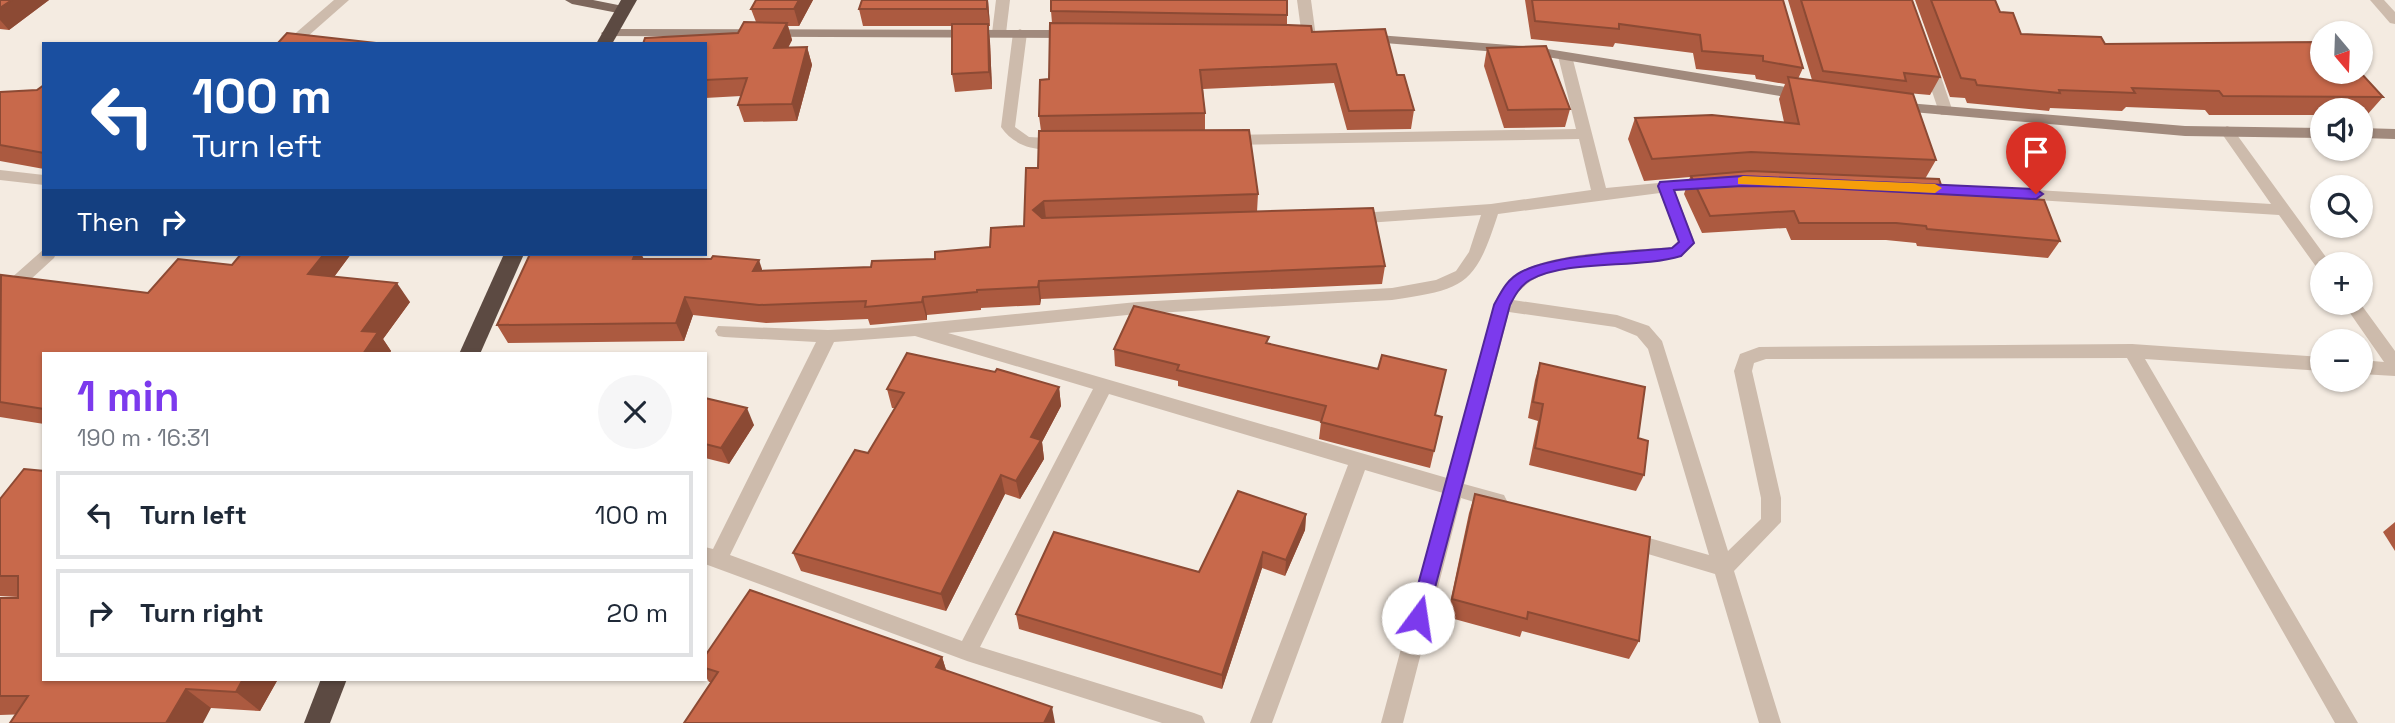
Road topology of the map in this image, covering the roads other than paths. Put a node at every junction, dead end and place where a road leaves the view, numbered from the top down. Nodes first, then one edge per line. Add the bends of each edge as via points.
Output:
1 (342, 0) edge
2 (572, 0) edge
3 (1003, 0) edge
4 (1304, 0) edge
5 (2377, 0) edge
6 (626, 5) edge
7 (2395, 20) edge
8 (999, 33) junction
9 (1020, 33) junction
10 (1088, 34) edge
11 (1308, 37) edge
12 (1344, 37) edge
13 (606, 39) edge
14 (292, 42) edge
15 (1924, 50) edge
16 (1565, 56) junction
17 (1810, 92) edge
18 (1879, 105) edge
19 (1946, 112) junction
20 (2227, 131) junction
21 (2310, 133) edge
22 (2373, 133) edge
23 (1585, 134) junction
24 (2395, 134) edge
25 (1209, 140) edge
26 (1069, 142) edge
27 (0, 175) edge
28 (42, 180) edge
29 (1729, 182) edge
30 (1665, 186) junction
31 (1904, 187) edge
32 (1600, 193) junction
33 (1491, 209) junction
34 (2284, 210) junction
35 (1333, 219) edge
36 (2314, 252) edge
37 (46, 256) edge
38 (513, 256) edge
39 (0, 298) edge
40 (1502, 305) junction
41 (2359, 315) edge
42 (724, 331) dead end
43 (919, 331) junction
44 (828, 336) junction
45 (2132, 351) junction
46 (470, 352) edge
47 (2310, 363) edge
48 (2373, 367) edge
49 (2395, 367) edge
50 (1104, 386) junction
51 (1359, 460) junction
52 (1451, 488) junction
53 (1517, 507) edge
54 (1608, 534) edge
55 (712, 557) edge
56 (1724, 568) junction
57 (967, 652) junction
58 (333, 681) edge
59 (317, 723) edge
60 (1194, 723) edge
61 (1261, 723) edge
62 (1392, 723) edge
63 (1770, 723) edge
64 (2347, 723) edge

1 - 14 street
2 - 6 main road
3 - 8 street
4 - 11 street
5 - 7 street
6 - 13 highway
8 - 9 street
8 - 13 street
9 - 10 street
9 - 26 street via 1008,127 1014,138 1028,143
12 - 16 street
15 - 19 street
16 - 17 street
16 - 23 street
18 - 19 street
19 - 20 street
20 - 21 street
20 - 34 street
22 - 24 street
23 - 25 street
23 - 32 street
27 - 28 street
29 - 30 street
30 - 32 street
30 - 40 street via 1687,243 1676,252 1526,275 1512,286
31 - 34 street
32 - 33 street
33 - 35 street
33 - 43 street via 1476,259 1462,278 1433,287 1392,294 1078,313
34 - 36 street
37 - 39 street
38 - 46 highway
40 - 52 street
40 - 56 street via 1617,321 1650,338 1664,364
41 - 49 street
42 - 44 street
43 - 44 street
43 - 50 street
44 - 55 street
45 - 47 street
45 - 56 street via 1790,351 1746,359 1743,371 1771,522
45 - 64 street
48 - 49 street
50 - 51 street
50 - 57 street
51 - 52 street
51 - 61 street
52 - 53 street
52 - 62 street
54 - 56 street
55 - 57 street
56 - 63 street
57 - 60 street
58 - 59 highway

